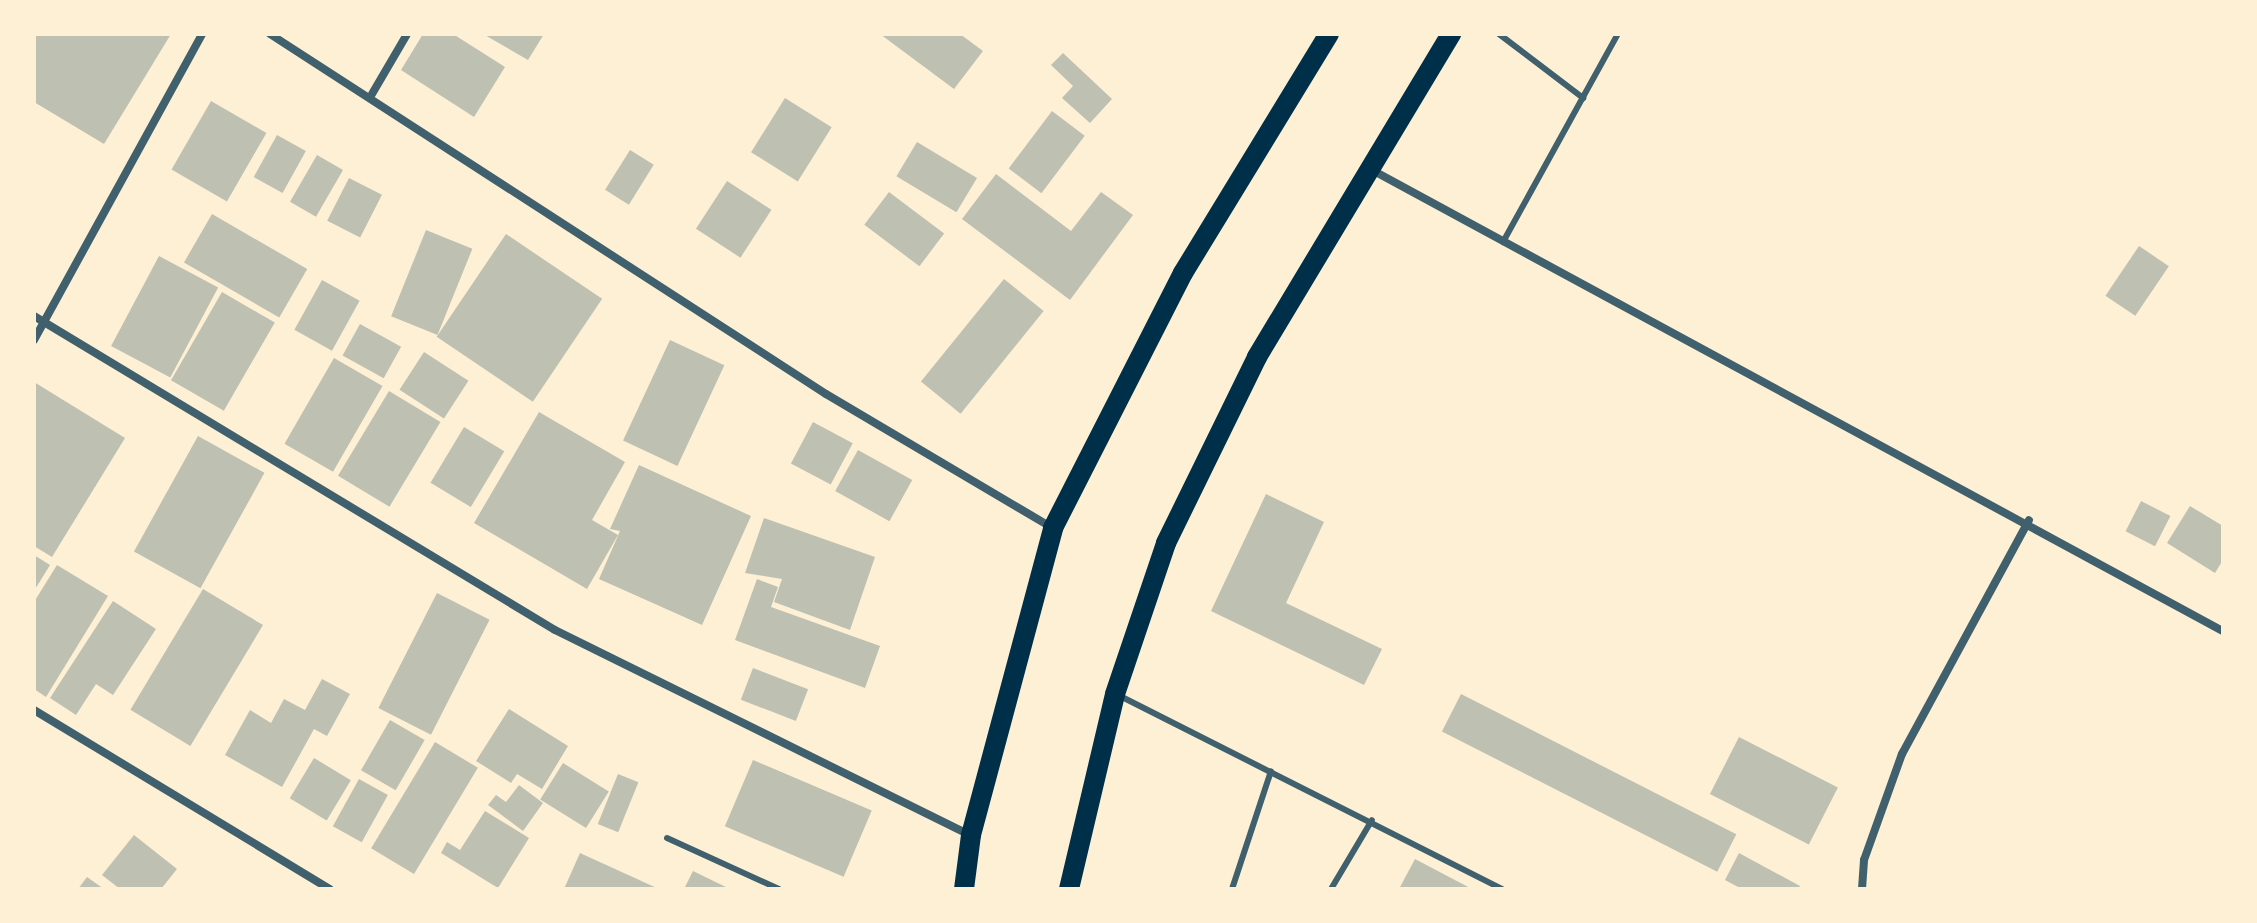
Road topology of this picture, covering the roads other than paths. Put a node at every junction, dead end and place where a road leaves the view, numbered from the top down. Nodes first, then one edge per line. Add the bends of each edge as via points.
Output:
1 (202, 34) edge
2 (270, 34) edge
3 (407, 34) edge
4 (1329, 34) edge
5 (1451, 34) edge
6 (1499, 34) edge
7 (1618, 34) edge
8 (372, 94) junction
9 (1583, 98) junction
10 (1368, 167) junction
11 (1503, 242) junction
12 (34, 316) edge
13 (46, 323) junction
14 (34, 340) edge
15 (2029, 520) junction
16 (1053, 528) junction
17 (2223, 631) edge
18 (1115, 694) junction
19 (34, 710) edge
20 (1271, 771) junction
21 (1372, 820) junction
22 (971, 835) junction
23 (667, 838) dead end
24 (330, 889) edge
25 (779, 889) edge
26 (964, 889) edge
27 (1069, 889) edge
28 (1232, 889) edge
29 (1331, 889) edge
30 (1502, 889) edge
31 (1862, 889) edge

1 - 13 street
2 - 8 street
3 - 8 street
4 - 16 main road via 1183,273
5 - 10 main road
6 - 9 lane
7 - 9 lane
8 - 16 street via 826,394
9 - 11 lane
10 - 11 street
10 - 18 main road via 1257,357 1173,528
11 - 15 street
12 - 13 street
13 - 14 street
13 - 22 street via 555,630
15 - 17 street
15 - 31 street via 1902,754 1864,860
16 - 22 main road
18 - 20 lane
18 - 27 main road
19 - 24 street
20 - 21 lane
20 - 28 lane
21 - 29 lane
21 - 30 lane
22 - 26 main road
23 - 25 lane

